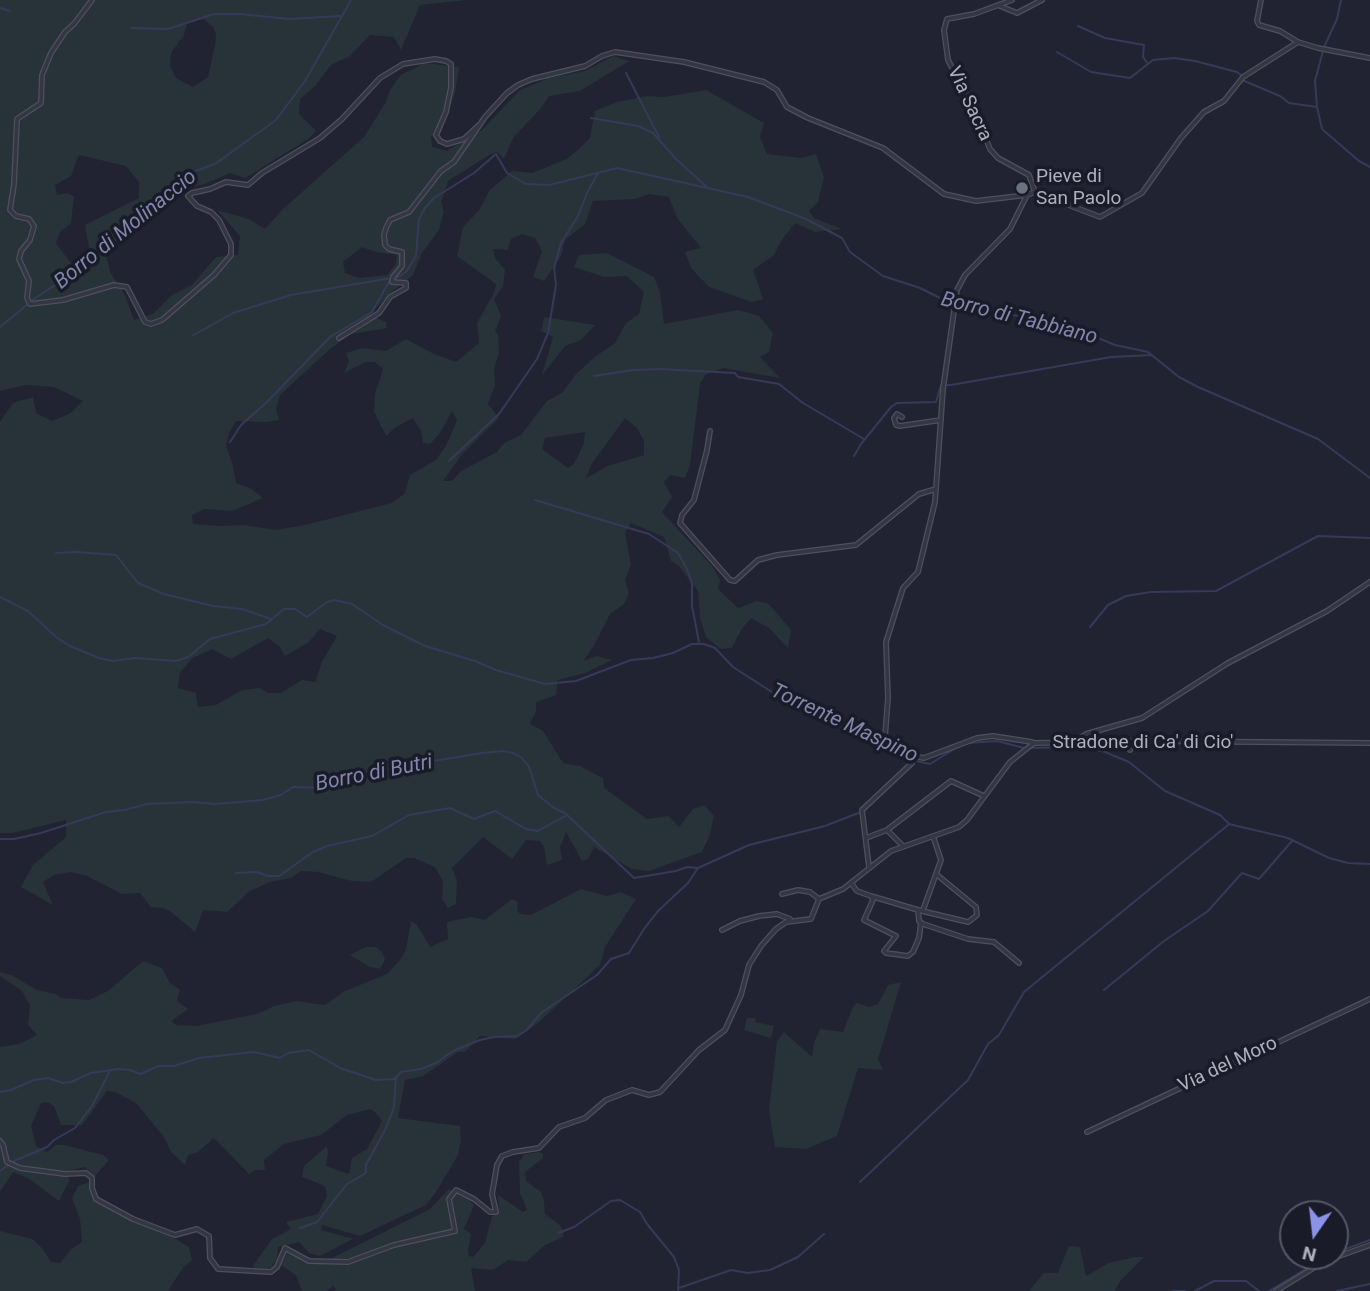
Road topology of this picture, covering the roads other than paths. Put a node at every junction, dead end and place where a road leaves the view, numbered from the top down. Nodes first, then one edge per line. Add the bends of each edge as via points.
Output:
1 (92, 0) edge
2 (1012, 0) edge
3 (1042, 0) edge
4 (1261, 0) edge
5 (1000, 6) junction
6 (1298, 43) junction
7 (1370, 58) edge
8 (479, 125) junction
9 (1035, 192) junction
10 (1027, 195) junction
11 (339, 338) dead end
12 (902, 416) dead end
13 (941, 420) junction
14 (710, 431) dead end
15 (936, 489) junction
16 (1370, 582) edge
17 (1075, 741) junction
18 (1130, 741) junction
19 (1034, 743) junction
20 (1370, 743) edge
21 (1130, 750) dead end
22 (913, 756) junction
23 (985, 796) junction
24 (887, 830) junction
25 (933, 836) junction
26 (866, 838) junction
27 (902, 845) junction
28 (869, 867) junction
29 (936, 874) junction
30 (850, 883) junction
31 (782, 894) dead end
32 (871, 896) junction
33 (819, 899) junction
34 (918, 910) junction
35 (923, 911) junction
36 (792, 920) junction
37 (921, 923) junction
38 (722, 930) dead end
39 (1019, 963) dead end
40 (1370, 999) edge
41 (1087, 1132) dead end
42 (0, 1141) edge
43 (1370, 1244) edge
44 (1276, 1291) edge

1 - 8 street via 51,53 42,75 41,103 17,119 10,210 34,226 19,259 29,281 29,303 63,300 114,285 127,287 145,322 162,320 214,275 230,254 231,244 219,220 188,196 226,182 248,184 320,138 380,78 403,64 435,59 451,64 446,112 436,135 440,142 447,145 464,139
2 - 5 street, Via Sacra
3 - 5 street via 1017,13
4 - 6 street via 1259,25
5 - 9 street, Via Sacra via 947,19 948,60 990,149 1029,175
6 - 7 street
6 - 9 street via 1242,77 1224,101 1204,112 1181,138 1142,193 1100,217
8 - 10 street via 518,85 585,65 608,53 636,54 764,82 777,90 788,107 883,148 944,194 976,201
8 - 11 street via 454,162 441,171 409,212 390,220 386,228 385,244 402,252 402,266 392,282 406,283 406,288 390,297 379,313
9 - 10 street
10 - 13 street via 1010,229 965,275 957,290
12 - 13 street via 894,418 896,425
13 - 15 street
14 - 15 street via 694,500 680,523 730,580 735,581 758,560 856,545 919,494
15 - 22 street via 918,572 903,588 886,642 886,743
16 - 17 street via 1142,718
17 - 18 street, Stradone di Ca' di Cio'
17 - 19 street, Stradone di Ca' di Cio'
18 - 20 street, Stradone di Ca' di Cio'
18 - 21 street
19 - 22 street via 993,736 963,742 933,756
19 - 23 street, Stradone di Ca' di Cio' via 1010,762
22 - 26 street via 912,763 862,810
23 - 24 street via 951,781
23 - 25 street, Stradone di Ca' di Cio' via 959,827
24 - 26 street
24 - 27 street
25 - 27 street, Stradone di Ca' di Cio'
25 - 29 street via 941,860
26 - 28 street
27 - 28 street, Stradone di Ca' di Cio'
28 - 30 street, Stradone di Ca' di Cio'
29 - 35 street
29 - 35 street via 976,908 977,915 968,922
30 - 32 street
30 - 33 street, Stradone di Ca' di Cio'
31 - 33 street via 798,890
32 - 34 street
32 - 37 street via 864,920 896,936 886,953 908,956 913,952
33 - 36 street, Stradone di Ca' di Cio' via 811,919
34 - 35 street
34 - 37 street
36 - 38 street via 777,914 759,916
36 - 42 street, Stradone di Ca' di Cio' via 776,929 749,965 725,1030 660,1091 649,1095 632,1090 606,1100 585,1118 559,1127 539,1148 502,1156 492,1194 496,1212 456,1190 449,1199 455,1231 394,1245 348,1262 309,1261 285,1248 271,1272 218,1269 210,1258 209,1236 197,1229 175,1235 133,1219 96,1199 92,1178 86,1173 20,1168 7,1162
37 - 39 street via 994,943
40 - 41 street, Via del Moro
43 - 44 street via 1325,1261

